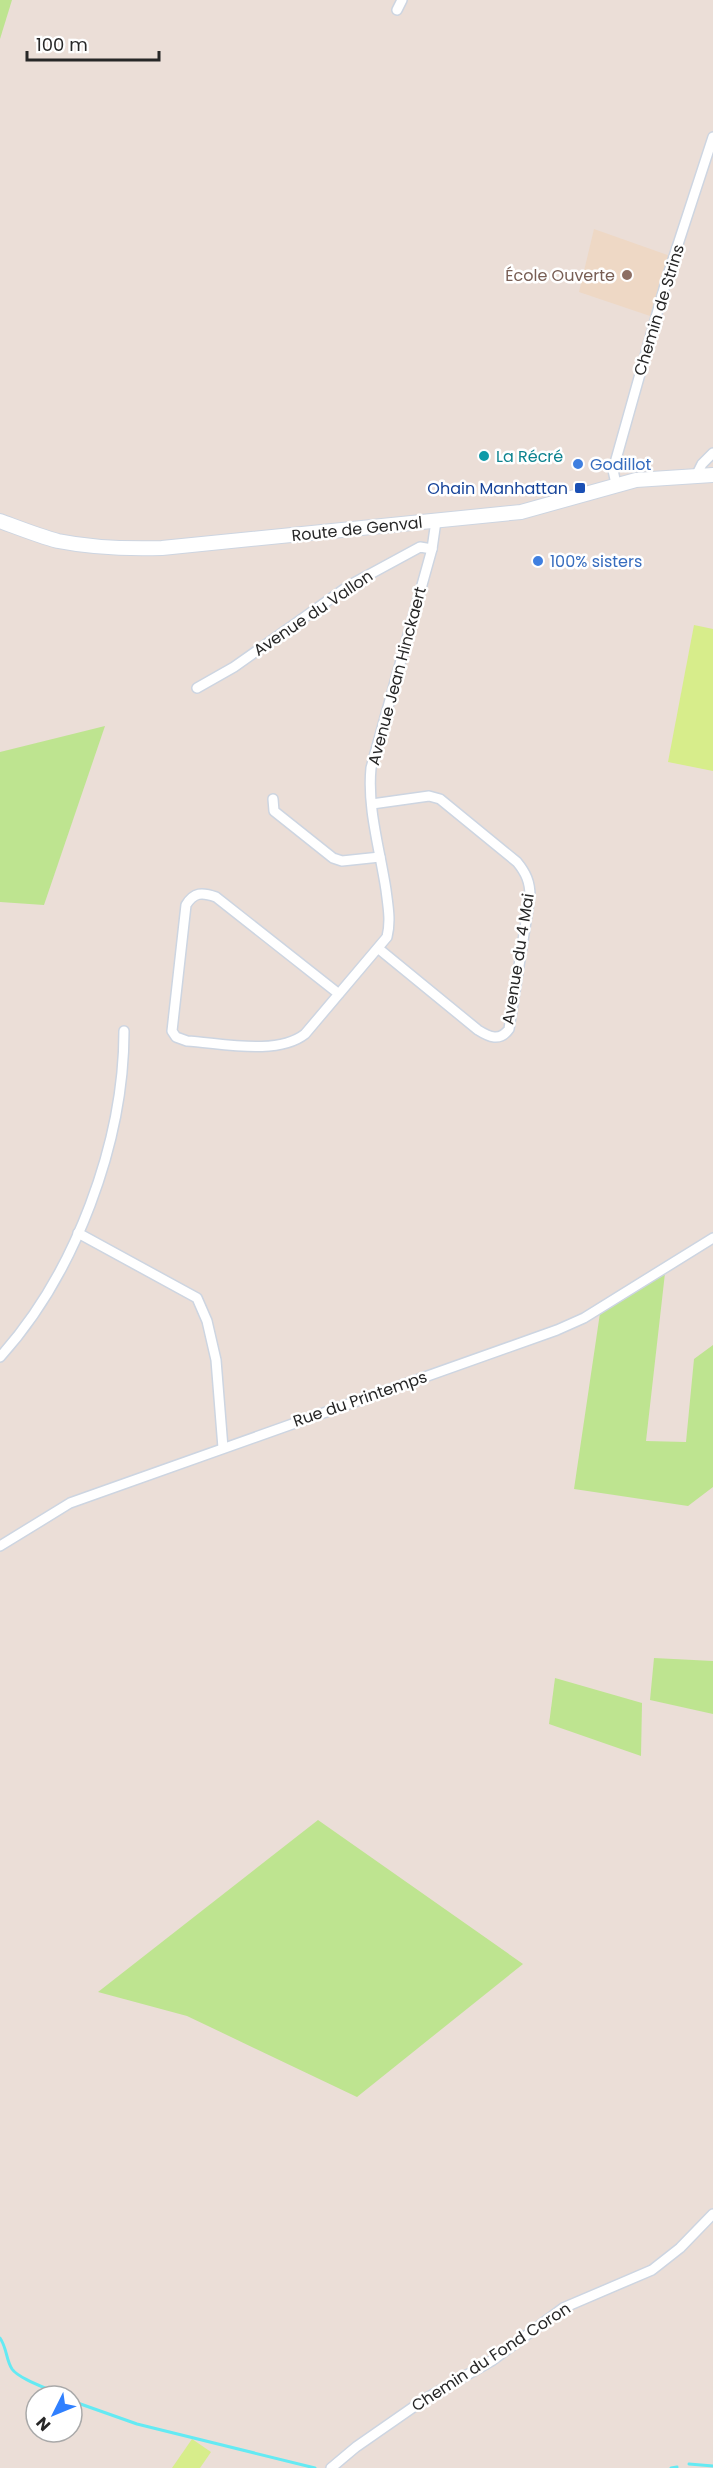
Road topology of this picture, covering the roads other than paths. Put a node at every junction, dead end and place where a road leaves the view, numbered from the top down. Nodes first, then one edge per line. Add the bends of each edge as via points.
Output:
1 (402, 0) edge
2 (397, 10) dead end
3 (713, 137) edge
4 (713, 453) edge
5 (697, 474) junction
6 (713, 475) edge
7 (616, 484) junction
8 (0, 521) edge
9 (436, 521) junction
10 (432, 549) junction
11 (196, 688) dead end
12 (273, 799) dead end
13 (372, 804) junction
14 (380, 857) junction
15 (379, 949) junction
16 (339, 994) junction
17 (124, 1031) dead end
18 (78, 1233) junction
19 (713, 1238) edge
20 (0, 1357) edge
21 (223, 1448) junction
22 (0, 1546) edge
23 (713, 2214) edge
24 (331, 2468) edge

1 - 2 street
3 - 7 street, Chemin de Strins via 667,278 612,470
4 - 5 street
5 - 6 main road, Route de Genval
5 - 7 main road, Route de Genval
7 - 9 main road, Route de Genval via 521,512
8 - 9 main road, Route de Genval via 56,540 126,549
9 - 10 street, Avenue Jean Hinckaert
10 - 11 street, Avenue du Vallon via 420,547 350,585 234,667
10 - 13 street, Avenue Jean Hinckaert via 371,768
12 - 14 street via 274,811 327,855 342,861
13 - 14 street, Avenue Jean Hinckaert
13 - 15 street, Avenue du 4 Mai via 429,796 440,799 517,862 530,885 509,1029 500,1037 492,1038 478,1030
14 - 15 street, Avenue Jean Hinckaert via 389,929
15 - 16 street, Avenue Jean Hinckaert
16 - 16 street, Avenue Jean Hinckaert via 216,897 198,893 186,905 172,1023 176,1037 187,1041 283,1046 305,1034
17 - 18 street via 123,1067 112,1134
18 - 20 street via 36,1310
18 - 21 street via 197,1298 216,1360
19 - 21 street, Rue du Printemps via 584,1318 557,1330
21 - 22 street, Rue du Printemps via 70,1503
23 - 24 street, Chemin du Fond Coron via 681,2248 652,2270 563,2308 493,2360 407,2412

